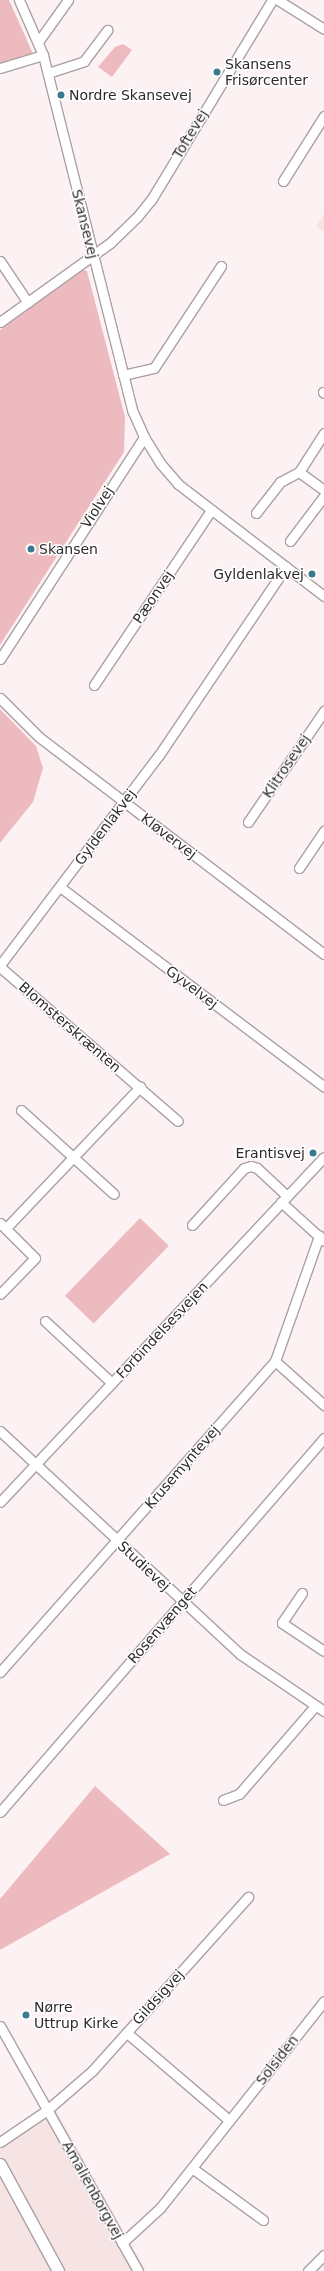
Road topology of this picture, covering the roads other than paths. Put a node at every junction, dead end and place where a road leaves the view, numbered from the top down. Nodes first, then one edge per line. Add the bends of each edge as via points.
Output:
1 (18, 0) edge
2 (68, 0) edge
3 (272, 0) edge
4 (278, 0) edge
5 (324, 29) edge
6 (107, 30) dead end
7 (38, 42) junction
8 (43, 55) junction
9 (0, 68) edge
10 (48, 73) junction
11 (324, 116) edge
12 (283, 181) dead end
13 (93, 255) junction
14 (0, 261) edge
15 (221, 266) dead end
16 (28, 303) junction
17 (0, 322) edge
18 (123, 375) junction
19 (324, 433) edge
20 (144, 437) junction
21 (299, 472) junction
22 (324, 490) edge
23 (324, 496) edge
24 (211, 510) junction
25 (256, 513) dead end
26 (290, 541) dead end
27 (286, 567) junction
28 (324, 596) edge
29 (0, 659) edge
30 (94, 685) dead end
31 (0, 698) edge
32 (324, 711) edge
33 (124, 802) junction
34 (248, 822) dead end
35 (324, 831) edge
36 (299, 868) dead end
37 (60, 887) junction
38 (324, 954) edge
39 (0, 966) edge
40 (324, 1087) edge
41 (140, 1088) junction
42 (21, 1110) dead end
43 (178, 1122) dead end
44 (324, 1156) edge
45 (73, 1158) junction
46 (114, 1194) dead end
47 (284, 1199) junction
48 (192, 1225) dead end
49 (3, 1226) edge
50 (321, 1238) edge
51 (0, 1294) edge
52 (45, 1321) dead end
53 (275, 1361) junction
54 (112, 1383) junction
55 (324, 1405) edge
56 (0, 1431) edge
57 (324, 1438) edge
58 (35, 1465) junction
59 (0, 1502) edge
60 (117, 1540) junction
61 (302, 1593) dead end
62 (183, 1601) junction
63 (324, 1651) edge
64 (0, 1672) edge
65 (314, 1706) junction
66 (324, 1711) edge
67 (222, 1800) dead end
68 (0, 1812) edge
69 (248, 1897) dead end
70 (324, 2000) edge
71 (0, 2026) edge
72 (127, 2033) junction
73 (47, 2110) junction
74 (229, 2120) junction
75 (0, 2142) edge
76 (0, 2164) edge
77 (192, 2168) junction
78 (0, 2180) edge
79 (22, 2208) junction
80 (263, 2220) dead end
81 (122, 2243) junction
82 (324, 2255) edge
83 (58, 2271) edge
84 (138, 2271) edge
85 (308, 2271) edge

1 - 7 street, Skansevej
2 - 7 street
3 - 13 street, Toftevej via 151,200 126,230
4 - 5 street
6 - 10 street via 84,62
7 - 8 street, Skansevej
8 - 9 street
8 - 10 street, Skansevej
10 - 13 street, Skansevej
11 - 12 street
13 - 16 street, Toftevej
13 - 18 street, Skansevej
14 - 16 street
15 - 18 street via 154,368
16 - 17 street, Toftevej
18 - 20 street, Skansevej via 132,412
19 - 21 street
20 - 24 street, Skansevej via 160,463 178,484
20 - 29 street, Violvej
21 - 22 street
21 - 25 street via 280,482
23 - 26 street
24 - 27 street, Skansevej
24 - 30 street, Pæonvej
27 - 28 street, Skansevej
27 - 33 street, Gyldenlakvej
31 - 33 street, Kløvervej via 39,737
32 - 34 street, Klitrosevej
33 - 37 street, Gyldenlakvej
33 - 38 street, Kløvervej
35 - 36 street
37 - 39 street, Gyldenlakvej
37 - 40 street, Gyvelvej
39 - 41 street, Blomsterskrænten
41 - 43 street, Blomsterskrænten
41 - 45 street
42 - 45 street
44 - 47 street, Forbindelsesvejen
45 - 46 street
45 - 49 street
47 - 48 street via 257,1168 251,1166 244,1168
47 - 50 street
47 - 54 street, Forbindelsesvejen
49 - 51 street via 35,1258
50 - 53 street, Krusemyntevej
52 - 54 street
53 - 55 street
53 - 60 street, Krusemyntevej
54 - 58 street, Forbindelsesvejen
56 - 58 street, Studievej
57 - 62 street, Rosenvænget
58 - 59 street, Forbindelsesvejen
58 - 60 street, Studievej
60 - 62 street, Studievej
60 - 64 street, Krusemyntevej
61 - 63 street via 282,1623
62 - 65 street, Studievej via 240,1654
62 - 68 street, Rosenvænget
65 - 66 street, Studievej
65 - 67 street via 239,1794
69 - 72 street, Gildsigvej
70 - 74 street, Solsiden
71 - 73 street, Amalienborgvej
72 - 73 street, Gildsigvej via 92,2071
72 - 74 street
73 - 75 street
73 - 81 street, Amalienborgvej
74 - 77 street, Solsiden
76 - 79 main road
77 - 80 street
77 - 81 street, Solsiden via 145,2225
78 - 79 main road
79 - 83 main road
81 - 84 street, Amalienborgvej
82 - 85 street

